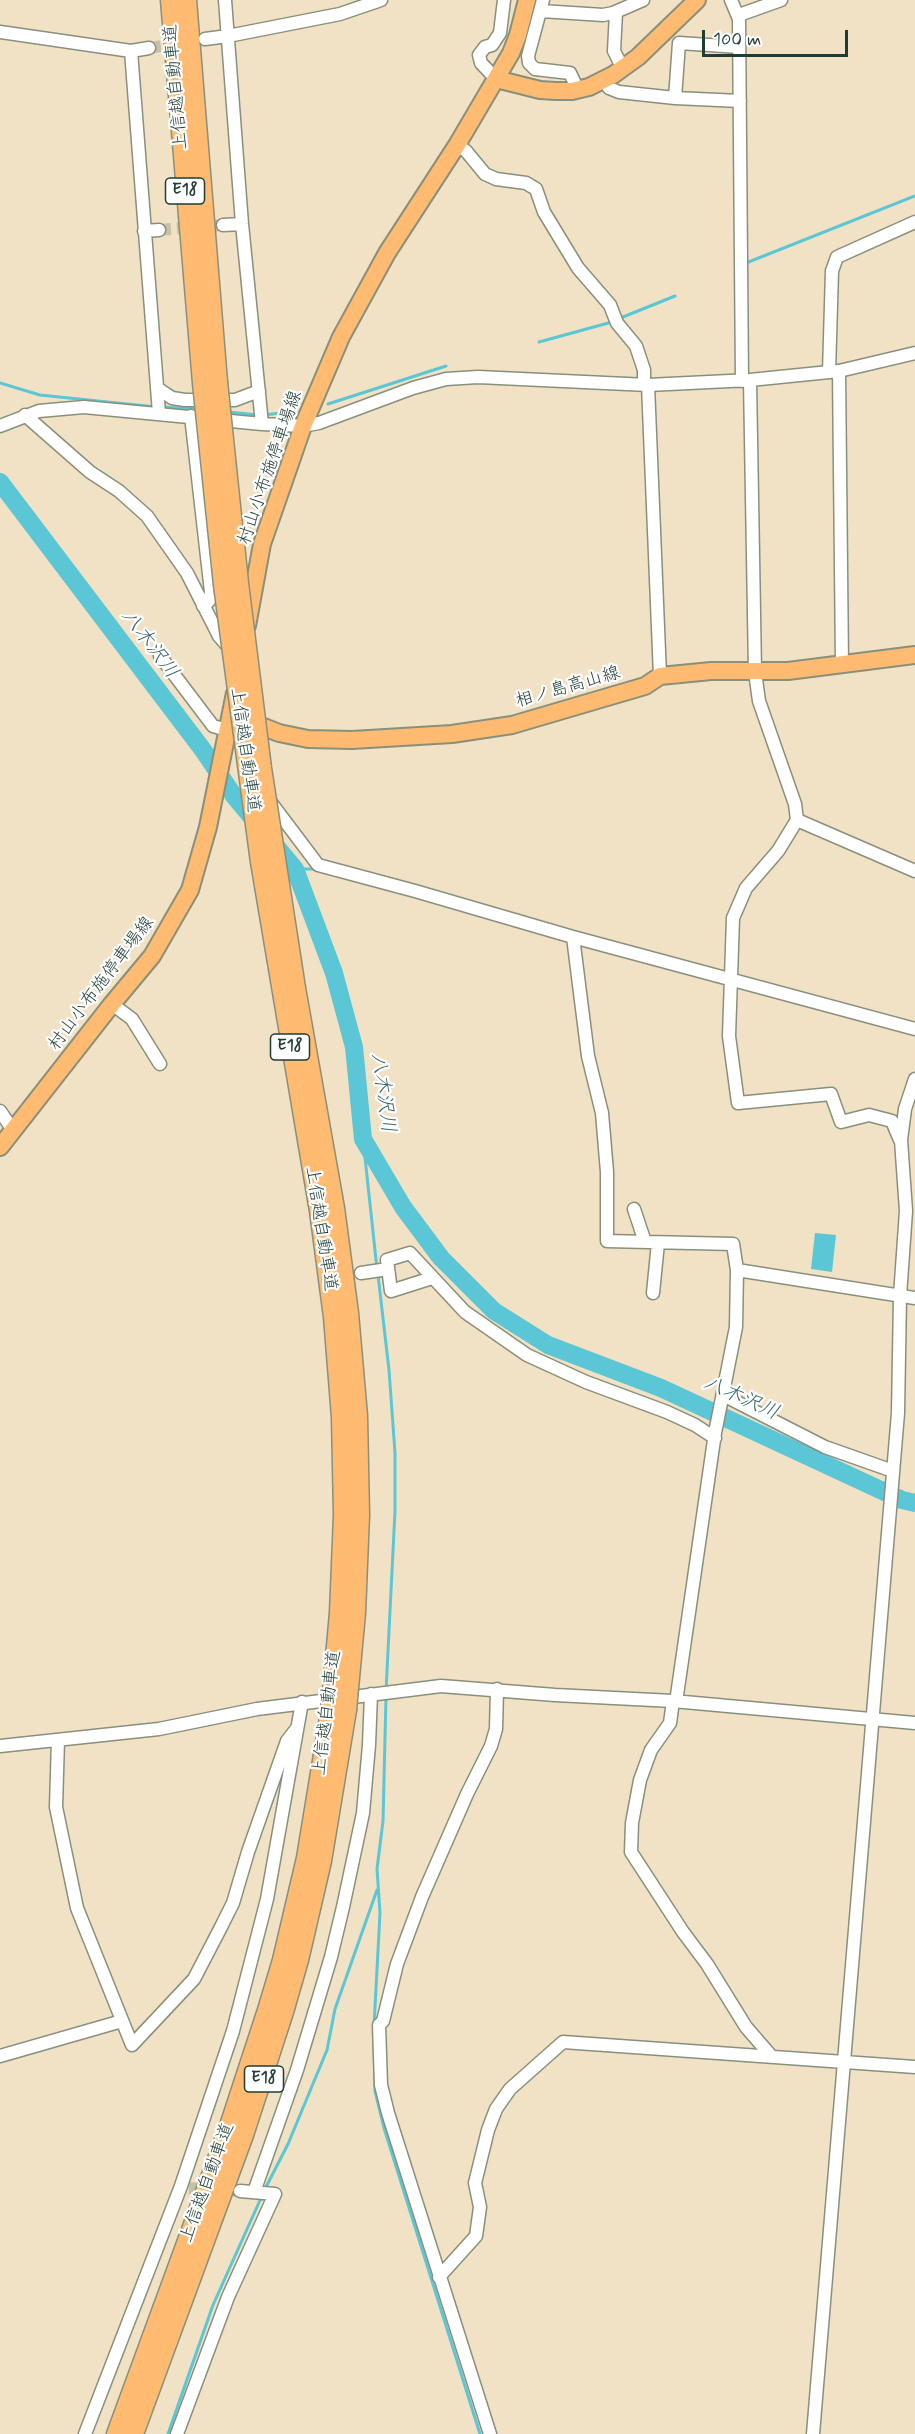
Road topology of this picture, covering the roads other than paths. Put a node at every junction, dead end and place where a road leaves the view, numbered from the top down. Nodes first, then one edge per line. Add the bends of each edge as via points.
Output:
1 (170, 0) edge
2 (187, 0) edge
3 (225, 0) edge
4 (381, 0) edge
5 (504, 0) edge
6 (527, 0) edge
7 (643, 0) edge
8 (697, 0) edge
9 (731, 0) edge
10 (781, 0) edge
11 (542, 6) edge
12 (616, 12) junction
13 (739, 15) junction
14 (0, 32) edge
15 (228, 36) junction
16 (205, 39) dead end
17 (739, 47) junction
18 (149, 48) tunnel mouth
19 (131, 51) junction
20 (623, 69) junction
21 (496, 79) junction
22 (604, 80) junction
23 (578, 90) junction
24 (675, 98) junction
25 (740, 101) junction
26 (457, 145) junction
27 (915, 222) edge
28 (242, 224) junction
29 (223, 225) tunnel mouth
30 (159, 230) tunnel mouth
31 (144, 231) junction
32 (915, 353) edge
33 (834, 372) junction
34 (746, 381) junction
35 (210, 382) junction
36 (646, 385) junction
37 (157, 388) junction
38 (259, 390) junction
39 (158, 409) junction
40 (25, 415) junction
41 (191, 416) junction
42 (262, 418) junction
43 (0, 426) edge
44 (303, 426) junction
45 (203, 606) junction
46 (915, 655) edge
47 (160, 656) dead end
48 (240, 661) junction
49 (842, 665) junction
50 (755, 672) junction
51 (660, 676) junction
52 (227, 732) junction
53 (797, 820) junction
54 (915, 871) edge
55 (573, 938) junction
56 (729, 979) junction
57 (112, 1004) junction
58 (915, 1029) edge
59 (160, 1064) dead end
60 (915, 1079) edge
61 (0, 1112) edge
62 (13, 1130) junction
63 (901, 1140) junction
64 (0, 1147) edge
65 (634, 1209) dead end
66 (651, 1243) junction
67 (388, 1269) junction
68 (737, 1269) junction
69 (361, 1273) dead end
70 (432, 1278) junction
71 (653, 1293) dead end
72 (900, 1296) junction
73 (915, 1298) edge
74 (723, 1395) junction
75 (715, 1436) junction
76 (893, 1474) junction
77 (497, 1689) junction
78 (374, 1694) junction
79 (302, 1702) junction
80 (674, 1702) junction
81 (338, 1711) junction
82 (873, 1719) junction
83 (915, 1723) edge
84 (300, 1725) junction
85 (58, 1740) junction
86 (0, 1746) edge
87 (122, 2021) junction
88 (0, 2056) edge
89 (772, 2057) junction
90 (844, 2062) junction
91 (915, 2067) edge
92 (240, 2191) tunnel mouth
93 (254, 2192) junction
94 (439, 2277) junction
95 (85, 2434) edge
96 (116, 2434) edge
97 (134, 2434) edge
98 (177, 2434) edge
99 (490, 2434) edge
100 (813, 2434) edge

1 - 35 highway, 上信越自動車道 / E18
2 - 35 highway, 上信越自動車道 / E18
3 - 15 street
4 - 15 street via 340,14
5 - 21 street via 500,33 479,55
6 - 21 main road, 村山小布施停車場線 via 511,53
7 - 12 street
8 - 20 main road
9 - 13 street
10 - 13 street
11 - 12 street via 603,15
11 - 23 street via 528,56 530,63 536,69 570,74
12 - 20 street via 614,51
13 - 17 street
14 - 19 street
15 - 16 street
15 - 28 street
17 - 24 street via 679,43
17 - 25 street
18 - 19 street
19 - 31 street
20 - 22 main road
21 - 23 main road via 540,90
21 - 26 main road, 村山小布施停車場線
22 - 23 main road
22 - 24 street via 609,88 619,92
24 - 25 street
25 - 34 street
26 - 36 street via 484,174 536,189 578,268 610,305 636,346
26 - 44 main road, 村山小布施停車場線 via 387,254 341,337
27 - 33 street via 837,257 832,271
28 - 29 street
28 - 38 street
30 - 31 street
31 - 37 street
32 - 33 street
33 - 34 street
33 - 49 street
34 - 36 street
34 - 50 street
35 - 81 highway, 上信越自動車道 / E18, bridge via 223,585 258,850 333,1317 343,1515
36 - 44 street via 446,379
36 - 51 street
37 - 38 street via 172,398 185,400 235,400
37 - 39 street
38 - 42 street
39 - 40 street via 84,407
39 - 41 street
40 - 43 street
40 - 45 street via 147,516 187,573
41 - 42 street
41 - 45 street via 211,592
42 - 44 street
44 - 48 main road, 村山小布施停車場線 via 262,544
45 - 48 street via 219,636
46 - 49 main road, 相ノ島高山線
47 - 52 street via 213,726
48 - 52 main road, 村山小布施停車場線
49 - 50 main road, 相ノ島高山線
50 - 51 main road, 相ノ島高山線
50 - 53 street via 759,701
51 - 52 main road, 相ノ島高山線 via 645,686 512,725 453,734 352,740
52 - 55 street via 318,865
52 - 57 main road, 村山小布施停車場線 via 208,828 190,890 152,956
53 - 54 street
53 - 56 street via 778,851 746,888 733,918
55 - 56 street
55 - 66 street via 588,1056 602,1113 607,1241
56 - 58 street
56 - 63 street via 729,1036 738,1103 831,1094 842,1122 869,1115 892,1121
57 - 59 street via 132,1019
57 - 62 main road, 村山小布施停車場線
60 - 63 street via 904,1109
61 - 62 street
62 - 64 main road, 村山小布施停車場線
63 - 72 street via 906,1211
65 - 66 street
66 - 68 street via 733,1244
66 - 71 street
67 - 69 street
67 - 70 street via 391,1291
67 - 70 street via 387,1260 410,1253
68 - 72 street
68 - 74 street via 736,1327
70 - 75 street via 465,1312 527,1354
72 - 73 street
72 - 76 street
74 - 75 street
74 - 76 street via 825,1447
75 - 80 street
76 - 82 street
77 - 78 street via 441,1686
77 - 80 street
77 - 94 street via 496,1729 491,1746 422,1897 379,2025 381,2085
78 - 79 street
78 - 93 street via 363,1813 346,1896 297,2070
79 - 84 street
79 - 85 street via 159,1729
80 - 82 street
80 - 89 street via 670,1723 651,1750 640,1780 631,1852 746,2027
81 - 96 highway, 上信越自動車道 / E18 via 279,1970 228,2129
81 - 97 highway, 上信越自動車道 / E18 via 322,1861 299,1960 244,2135
82 - 83 street
82 - 90 street
84 - 87 street via 287,1741 233,1903 194,1978 132,2045
84 - 95 street via 267,1899 233,2031 185,2187
85 - 86 street
85 - 87 street via 56,1807 77,1908
87 - 88 street
89 - 90 street
89 - 94 street via 563,2042 510,2089 496,2109 475,2183 480,2207 476,2236
90 - 91 street
90 - 100 street
92 - 93 street
93 - 98 street via 275,2194 228,2296
94 - 99 street

